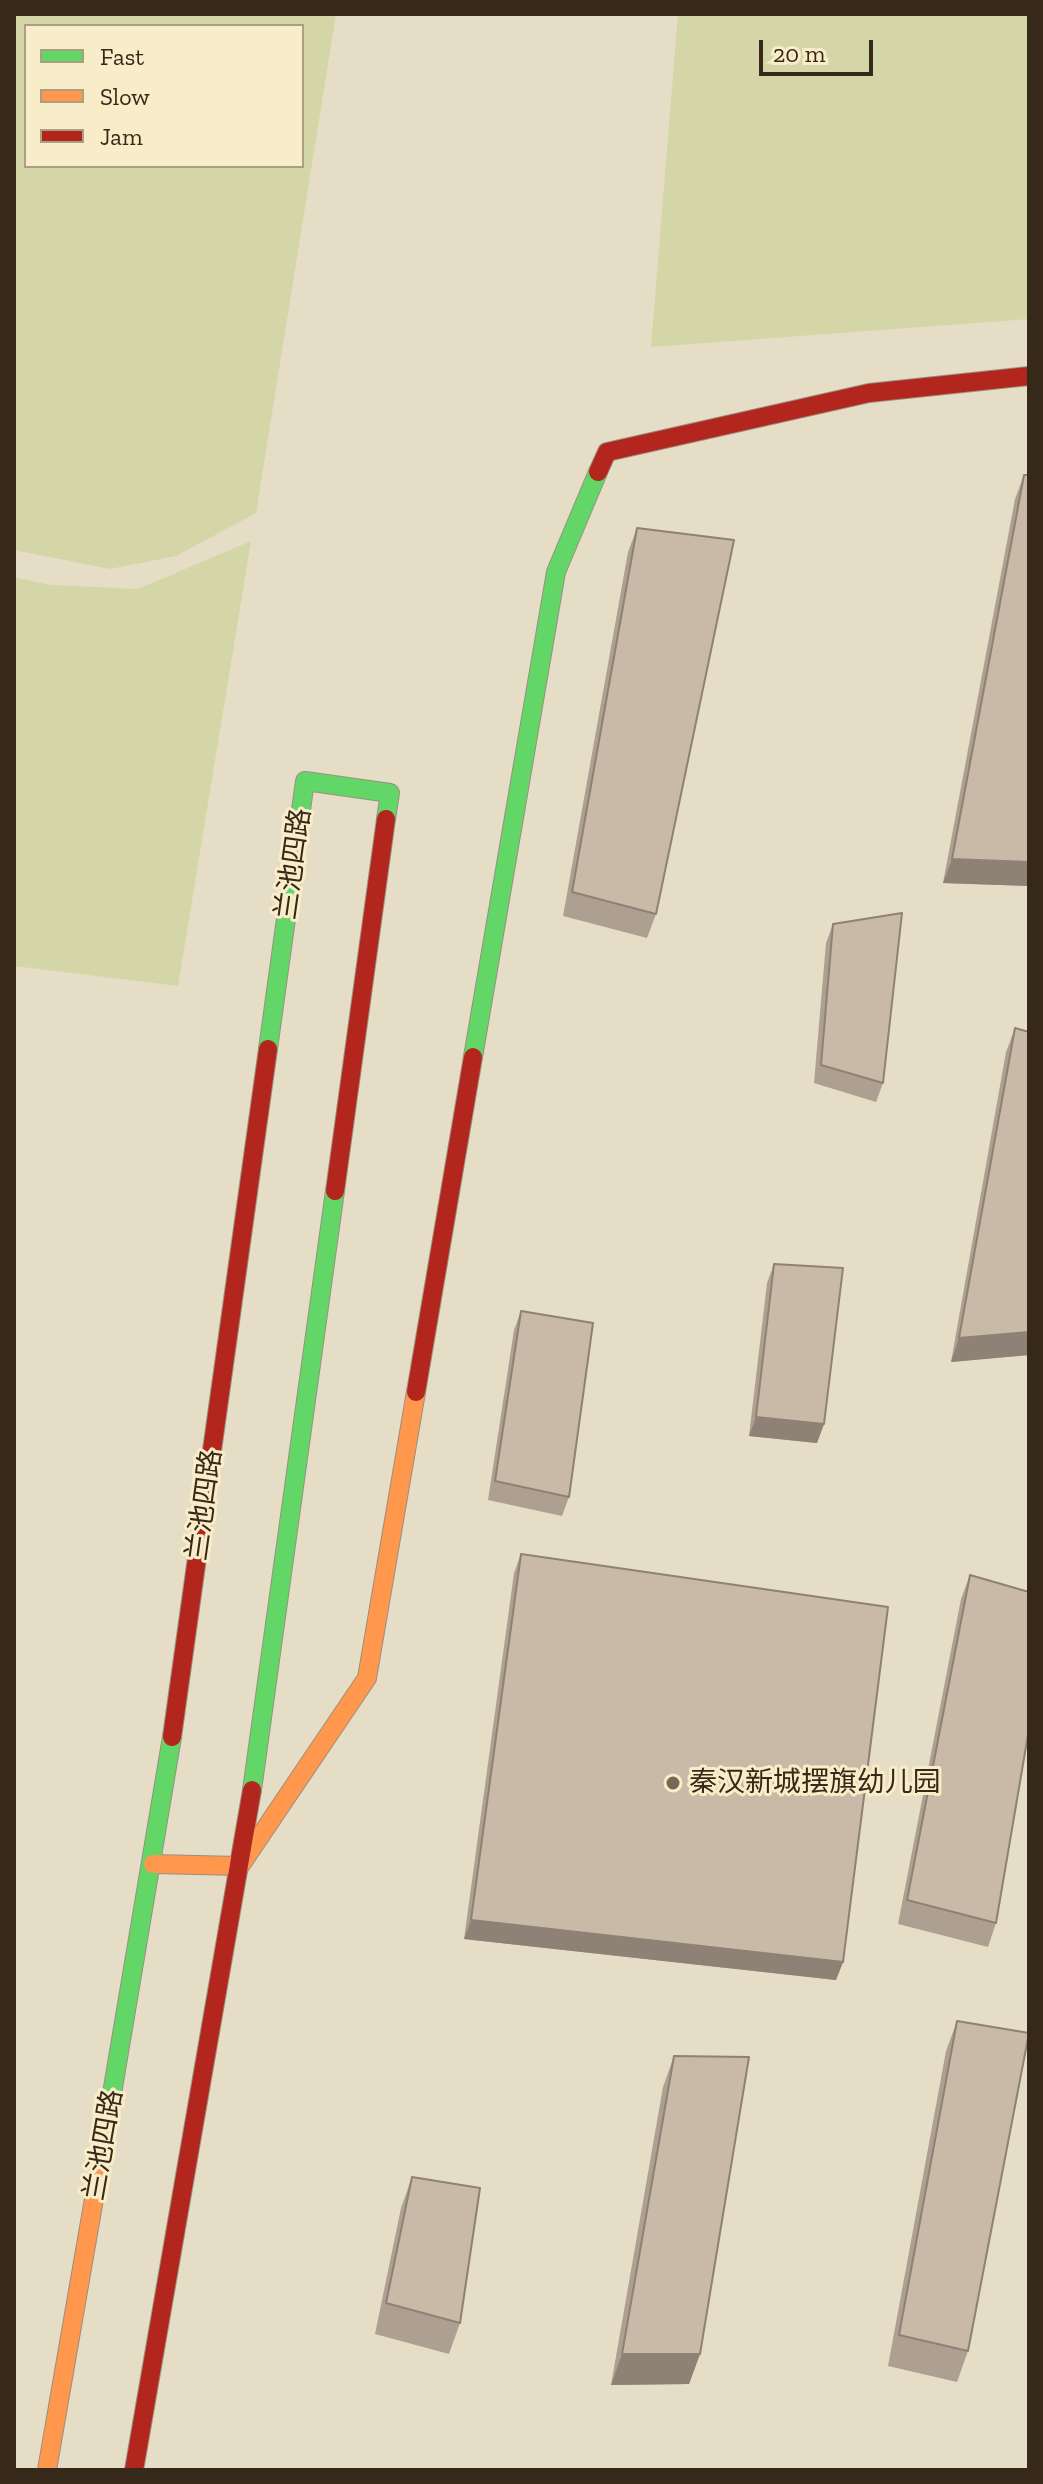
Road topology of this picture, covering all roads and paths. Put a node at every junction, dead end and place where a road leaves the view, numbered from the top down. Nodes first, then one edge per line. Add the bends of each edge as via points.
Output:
1 (1029, 376) edge
2 (153, 1864) junction
3 (240, 1866) junction
4 (47, 2470) edge
5 (134, 2470) edge

1 - 3 street via 869,393 607,452 556,572 367,1678
2 - 3 street
2 - 3 street, 兰池四路 via 305,781 390,793
2 - 4 street, 兰池四路
3 - 5 street, 兰池四路

